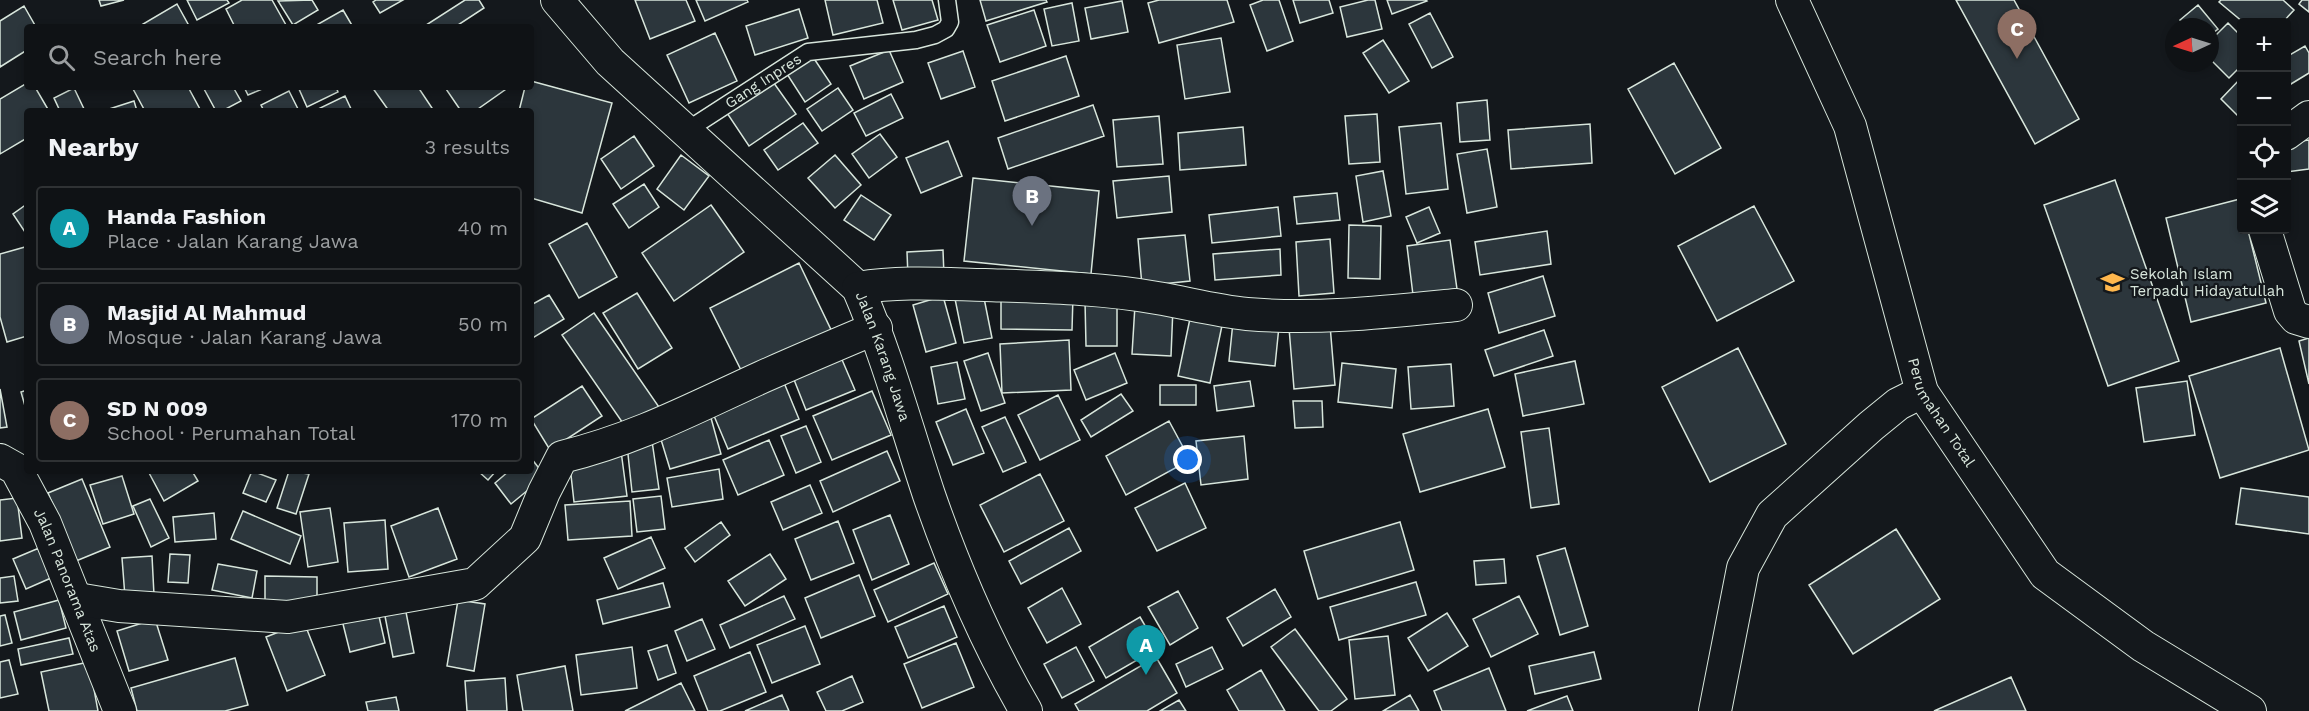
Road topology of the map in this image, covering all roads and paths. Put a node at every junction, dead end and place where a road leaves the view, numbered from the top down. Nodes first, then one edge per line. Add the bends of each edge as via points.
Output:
1 (557, 0) edge
2 (947, 0) edge
3 (1792, 0) edge
4 (2309, 117) edge
5 (2291, 130) edge
6 (686, 131) junction
7 (2266, 234) edge
8 (858, 288) junction
9 (1456, 305) dead end
10 (2309, 322) edge
11 (876, 328) junction
12 (1922, 392) junction
13 (0, 460) edge
14 (77, 599) junction
15 (120, 711) edge
16 (1026, 711) edge
17 (1715, 711) edge
18 (2250, 711) edge

1 - 6 street, Jalan Karang Jawa via 610,62
2 - 6 lane, Gang Inpres via 950,22 946,29 916,40 808,52
3 - 12 street, Perumahan Total via 1850,126
4 - 5 street
6 - 8 street, Jalan Karang Jawa
7 - 10 street via 2290,311 2296,318
8 - 9 street via 909,283 1071,288 1234,312 1289,316
8 - 11 street, Jalan Karang Jawa
11 - 14 street via 668,422 608,446 562,457 525,538 475,584 288,617 119,606
11 - 16 street, Jalan Karang Jawa via 961,580
12 - 17 street via 1898,404 1871,426 1772,515 1743,568
12 - 18 street, Perumahan Total via 2045,574 2143,646
13 - 14 street, Jalan Panorama Atas via 16,469 45,523
14 - 15 street, Jalan Panorama Atas

